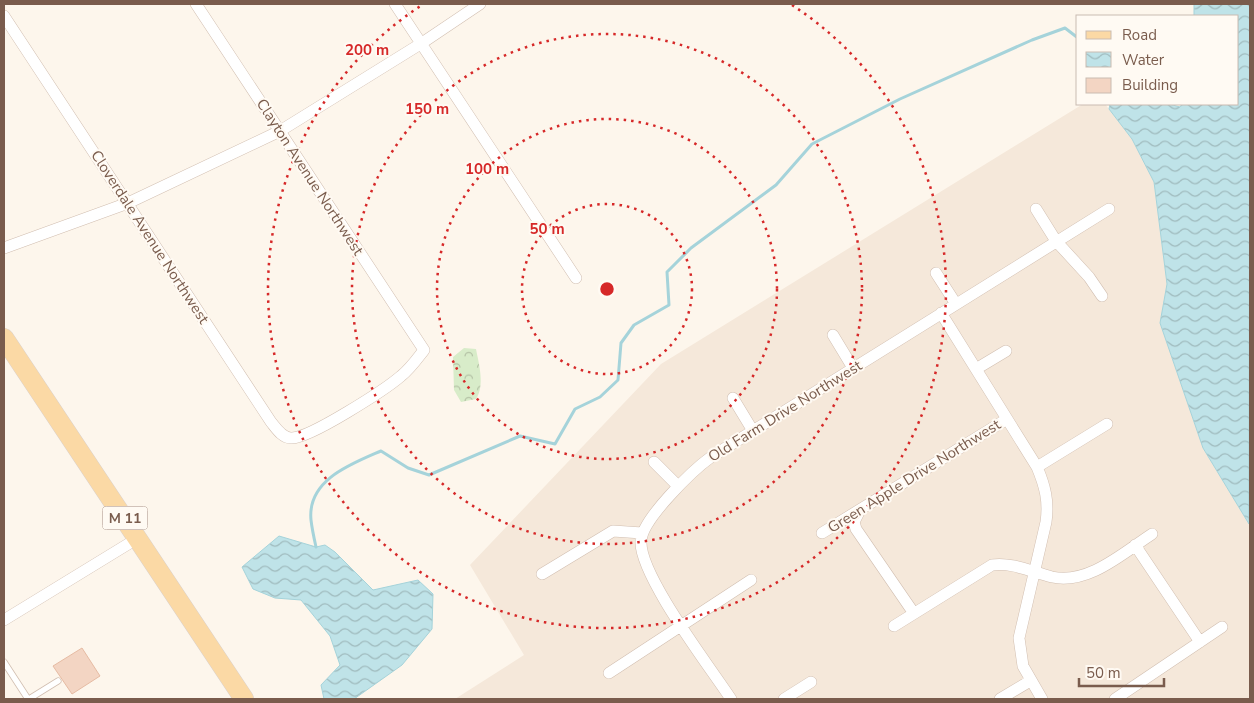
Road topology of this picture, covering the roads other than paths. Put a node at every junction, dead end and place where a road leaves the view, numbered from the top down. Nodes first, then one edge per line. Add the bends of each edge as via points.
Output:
1 (196, 4) edge
2 (395, 4) edge
3 (480, 4) edge
4 (4, 16) edge
5 (422, 43) junction
6 (280, 131) junction
7 (128, 203) junction
8 (1036, 209) dead end
9 (1109, 209) dead end
10 (1056, 241) junction
11 (4, 248) edge
12 (936, 273) dead end
13 (576, 278) dead end
14 (1102, 296) dead end
15 (956, 304) junction
16 (941, 313) junction
17 (833, 335) dead end
18 (4, 338) edge
19 (1006, 351) dead end
20 (854, 368) junction
21 (976, 369) junction
22 (732, 398) dead end
23 (1007, 419) junction
24 (1107, 424) dead end
25 (752, 431) junction
26 (308, 434) joint
27 (654, 462) dead end
28 (1037, 466) junction
29 (678, 486) junction
30 (860, 510) junction
31 (822, 533) dead end
32 (642, 534) junction
33 (1152, 534) dead end
34 (138, 538) junction
35 (1135, 545) junction
36 (1034, 572) junction
37 (542, 574) dead end
38 (751, 580) dead end
39 (913, 612) junction
40 (4, 620) edge
41 (682, 625) junction
42 (894, 626) dead end
43 (1222, 627) dead end
44 (1200, 642) junction
45 (4, 662) edge
46 (609, 673) dead end
47 (58, 680) dead end
48 (1030, 680) junction
49 (811, 682) dead end
50 (29, 699) edge
51 (244, 699) edge
52 (731, 699) edge
53 (784, 699) edge
54 (1000, 699) edge
55 (1042, 699) edge
56 (1115, 699) edge

1 - 6 street, Clayton Avenue Northwest
2 - 5 street
3 - 5 street
4 - 7 street, Cloverdale Avenue Northwest
5 - 6 street
5 - 13 street
6 - 7 street
6 - 26 street, Clayton Avenue Northwest via 424,350 403,375
7 - 11 street
7 - 26 street, Cloverdale Avenue Northwest via 271,422 280,433 291,438
8 - 10 street
9 - 10 street, Old Farm Drive Northwest
10 - 14 street
10 - 15 street, Old Farm Drive Northwest
12 - 15 street
15 - 16 street, Old Farm Drive Northwest
16 - 20 street, Old Farm Drive Northwest
16 - 21 street
17 - 20 street
18 - 34 main road, M 11
19 - 21 street
20 - 25 street, Old Farm Drive Northwest
21 - 23 street
22 - 25 street
23 - 28 street
23 - 30 street, Green Apple Drive Northwest
24 - 28 street
25 - 29 street, Old Farm Drive Northwest via 700,465
27 - 29 street
28 - 36 street via 1045,488 1047,507
29 - 32 street, Old Farm Drive Northwest
30 - 31 street, Green Apple Drive Northwest
30 - 39 street via 854,522 856,530
32 - 37 street via 613,531
32 - 41 street via 641,548 646,568
33 - 35 street
34 - 40 street
34 - 51 main road, M 11
35 - 36 street via 1078,578 1058,578
35 - 44 street
36 - 39 street via 1004,564 992,565
36 - 48 street via 1019,638 1021,660
38 - 41 street
39 - 42 street
41 - 46 street
41 - 52 street
43 - 44 street
44 - 56 street
45 - 50 lane
47 - 50 lane
48 - 54 street
48 - 55 street
49 - 53 street

